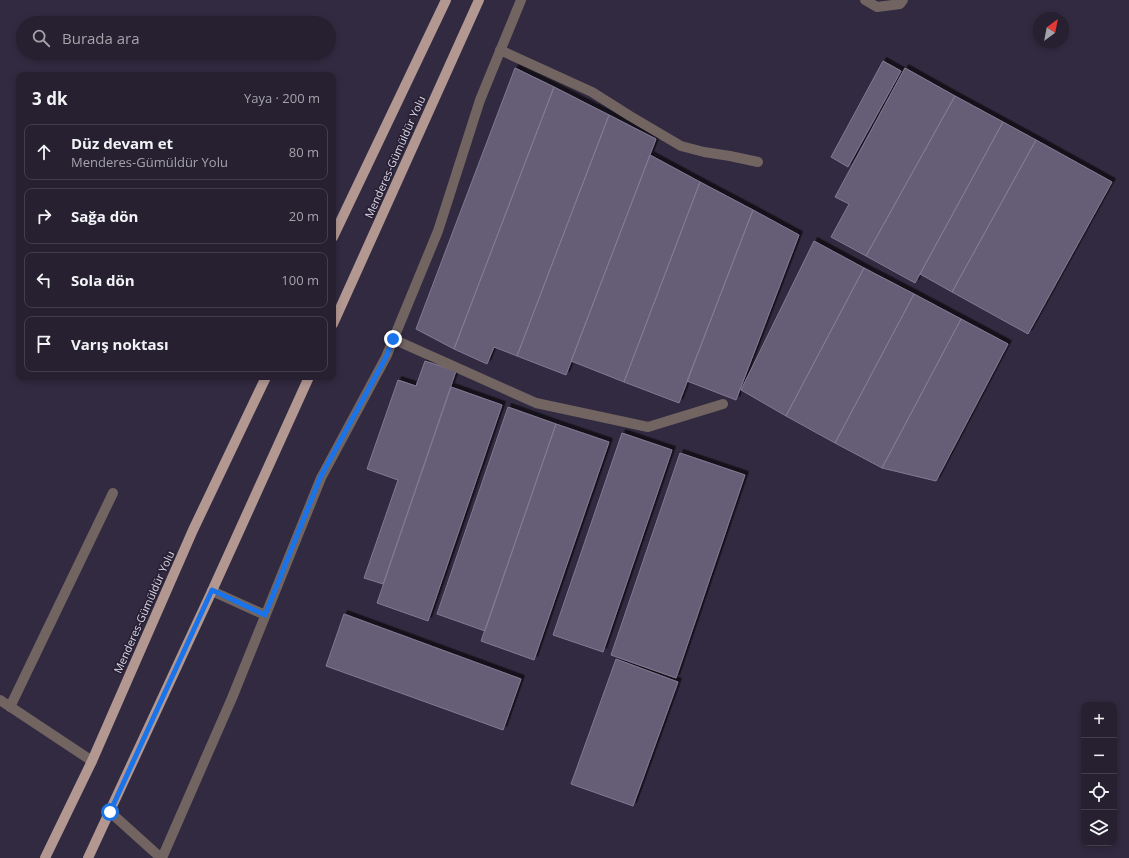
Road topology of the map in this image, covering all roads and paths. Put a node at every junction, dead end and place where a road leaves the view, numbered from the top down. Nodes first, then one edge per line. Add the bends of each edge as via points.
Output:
1 (446, 0) edge
2 (479, 0) edge
3 (520, 0) edge
4 (865, 0) edge
5 (903, 0) edge
6 (500, 50) junction
7 (758, 162) dead end
8 (336, 230) edge
9 (336, 317) edge
10 (393, 339) junction
11 (265, 380) edge
12 (308, 380) edge
13 (723, 404) dead end
14 (113, 493) dead end
15 (212, 590) junction
16 (265, 615) junction
17 (0, 700) edge
18 (10, 707) junction
19 (92, 761) junction
20 (110, 812) junction
21 (45, 858) edge
22 (88, 858) edge
23 (162, 858) edge

1 - 8 main road, Menderes-Gümüldür Yolu
2 - 9 main road, Menderes-Gümüldür Yolu
3 - 6 street
4 - 5 street via 877,7 900,4
6 - 7 street via 592,92 682,146
6 - 10 street via 480,100 438,232
10 - 13 street via 536,403 648,427
10 - 16 street via 386,357 320,478
11 - 19 main road, Menderes-Gümüldür Yolu via 193,530
12 - 15 main road
14 - 18 street
15 - 16 street
15 - 20 main road
16 - 23 street via 232,698
17 - 18 street
18 - 19 street
19 - 21 main road, Menderes-Gümüldür Yolu
20 - 22 main road
20 - 23 street

